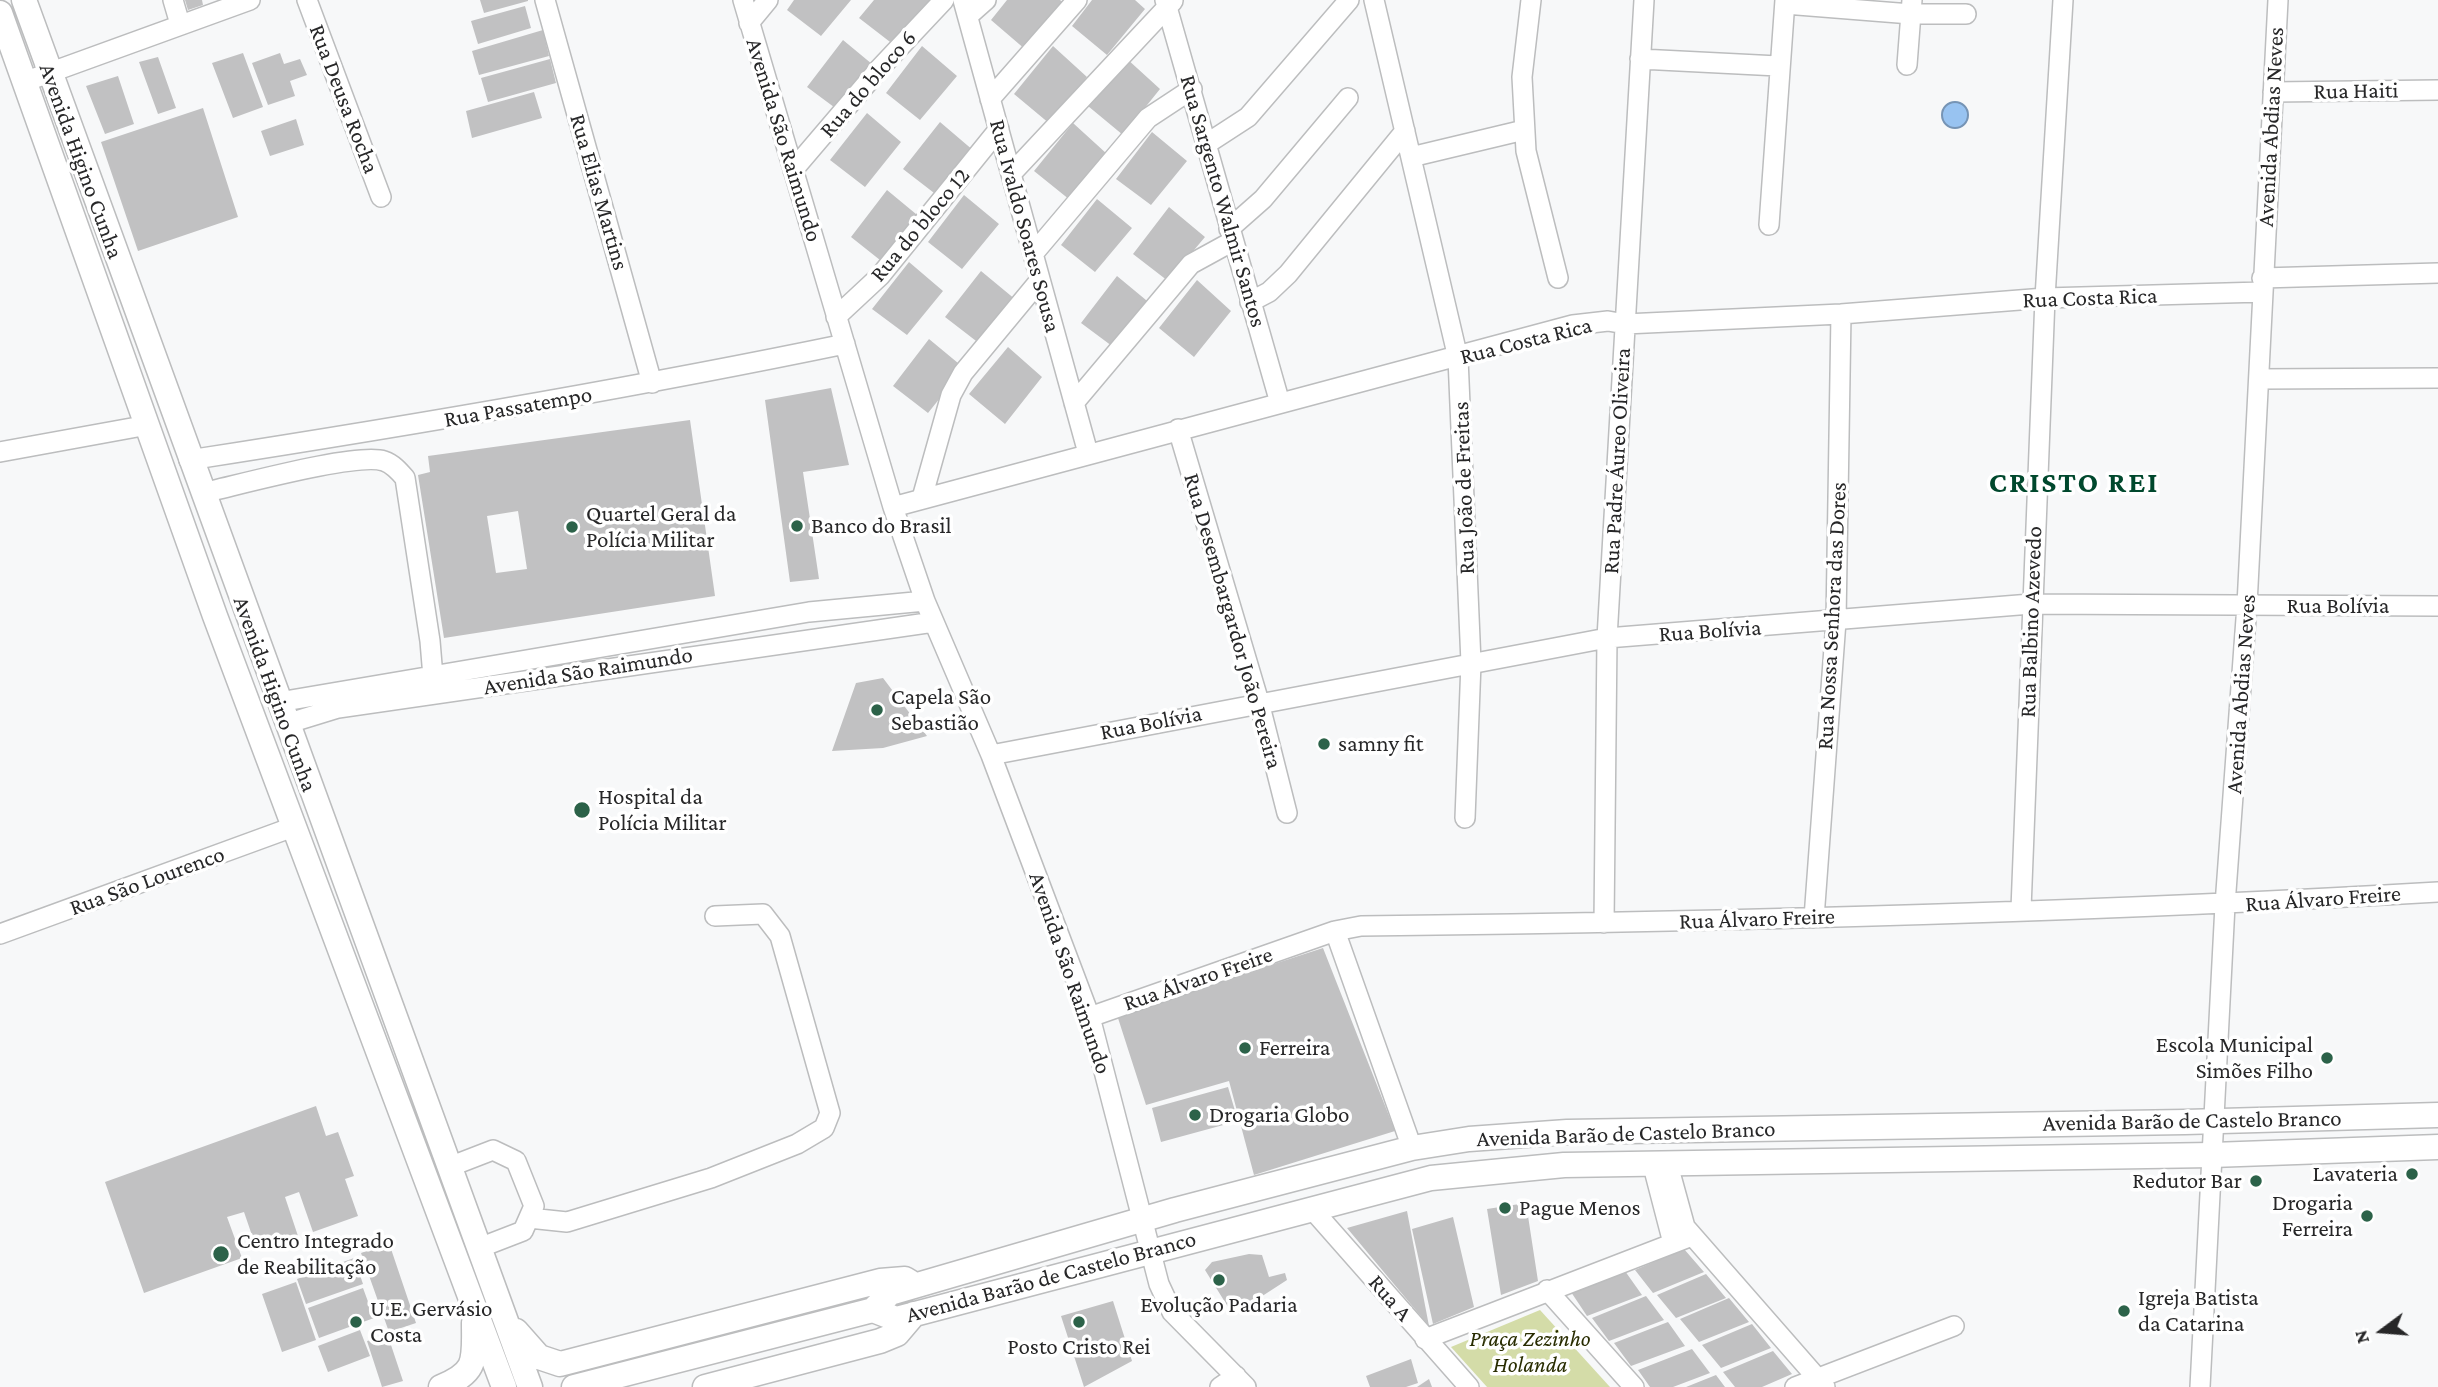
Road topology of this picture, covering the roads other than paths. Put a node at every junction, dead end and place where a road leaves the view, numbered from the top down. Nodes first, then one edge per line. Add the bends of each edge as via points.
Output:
1 (24, 0) edge
2 (173, 0) edge
3 (250, 0) edge
4 (307, 0) edge
5 (545, 0) edge
6 (743, 0) edge
7 (768, 0) edge
8 (944, 0) edge
9 (986, 0) edge
10 (1077, 0) edge
11 (1349, 0) edge
12 (1374, 0) edge
13 (1531, 0) edge
14 (1644, 0) edge
15 (2063, 0) edge
16 (2278, 0) edge
17 (1785, 2) edge
18 (1169, 3) edge
19 (1912, 7) edge
20 (966, 8) edge
21 (0, 13) edge
22 (1966, 14) dead end
23 (749, 23) junction
24 (180, 24) junction
25 (1640, 60) junction
26 (1907, 65) dead end
27 (1778, 66) junction
28 (49, 73) junction
29 (24, 82) junction
30 (1192, 89) junction
31 (2438, 90) edge
32 (2273, 92) junction
33 (990, 99) junction
34 (1348, 99) dead end
35 (999, 129) junction
36 (1524, 130) junction
37 (1405, 131) junction
38 (1208, 143) junction
39 (1411, 157) junction
40 (793, 170) junction
41 (1011, 174) junction
42 (381, 197) dead end
43 (1769, 225) dead end
44 (1231, 235) junction
45 (1033, 254) junction
46 (2438, 273) edge
47 (1558, 278) dead end
48 (1040, 280) junction
49 (2262, 285) junction
50 (2045, 298) junction
51 (1250, 302) junction
52 (1841, 314) junction
53 (836, 317) junction
54 (1625, 324) junction
55 (845, 344) junction
56 (1458, 358) junction
57 (2438, 377) edge
58 (2260, 379) junction
59 (652, 383) junction
60 (1074, 403) junction
61 (1280, 403) junction
62 (148, 425) junction
63 (1178, 429) junction
64 (318, 440) junction
65 (0, 452) edge
66 (1087, 453) junction
67 (190, 460) junction
68 (327, 465) junction
69 (202, 493) junction
70 (922, 498) junction
71 (893, 507) junction
72 (925, 601) junction
73 (2031, 604) junction
74 (2247, 605) junction
75 (2438, 606) edge
76 (1836, 621) junction
77 (934, 622) junction
78 (1607, 638) junction
79 (1471, 663) junction
80 (434, 685) junction
81 (1259, 702) junction
82 (282, 713) junction
83 (991, 755) junction
84 (1287, 813) dead end
85 (1465, 818) dead end
86 (293, 827) junction
87 (2438, 886) edge
88 (2438, 892) edge
89 (2225, 905) junction
90 (2021, 909) junction
91 (715, 915) dead end
92 (1814, 918) junction
93 (1604, 923) junction
94 (1335, 931) junction
95 (0, 934) edge
96 (1090, 1017) junction
97 (2438, 1115) edge
98 (2213, 1122) junction
99 (2438, 1147) edge
100 (1412, 1148) junction
101 (2212, 1155) junction
102 (1660, 1165) junction
103 (449, 1167) junction
104 (1312, 1209) junction
105 (529, 1218) junction
106 (1144, 1220) junction
107 (1689, 1231) junction
108 (1673, 1243) junction
109 (479, 1248) junction
110 (1151, 1252) junction
111 (916, 1286) junction
112 (1547, 1290) junction
113 (474, 1308) junction
114 (873, 1310) junction
115 (915, 1314) junction
116 (506, 1319) junction
117 (1954, 1326) dead end
118 (1426, 1339) junction
119 (527, 1378) edge
120 (502, 1383) edge
121 (1234, 1383) edge
122 (1821, 1383) edge
123 (441, 1387) edge
124 (573, 1387) edge
125 (705, 1387) edge
126 (1469, 1387) edge
127 (1634, 1387) edge
128 (1795, 1387) edge
129 (2200, 1387) edge

1 - 28 main road, Avenida Higino Cunha
2 - 24 street
3 - 24 street
4 - 42 street, Rua Deusa Rocha
5 - 59 street, Rua Elias Martins
6 - 23 street, Avenida São Raimundo
7 - 23 street
8 - 40 street, Rua do bloco 6
9 - 20 street
10 - 33 street
11 - 38 street via 1248,117
12 - 37 street, Rua João de Freitas
13 - 36 street via 1522,77
14 - 25 street, Rua Padre Áureo Oliveira
15 - 50 street, Rua Balbino Azevedo
16 - 32 street, Avenida Abdias Neves
17 - 19 street
17 - 27 street
18 - 30 street, Rua Sargento Walmir Santos
18 - 41 street
19 - 22 street
19 - 26 street
20 - 33 street, Rua Ivaldo Soares Sousa
21 - 29 main road, Avenida Higino Cunha
23 - 40 street, Avenida São Raimundo
24 - 28 street
25 - 27 street
25 - 54 street, Rua Padre Áureo Oliveira
27 - 43 street
28 - 29 street
28 - 67 main road, Avenida Higino Cunha
29 - 62 main road, Avenida Higino Cunha
30 - 38 street, Rua Sargento Walmir Santos
30 - 45 street via 1148,118
31 - 32 street, Rua Haiti
32 - 49 street, Avenida Abdias Neves
33 - 35 street, Rua Ivaldo Soares Sousa
34 - 44 street
35 - 41 street, Rua Ivaldo Soares Sousa
35 - 53 street, Rua do bloco 12 via 880,276
36 - 39 street
36 - 47 street via 1529,169
37 - 39 street, Rua João de Freitas
37 - 51 street via 1288,274
38 - 44 street, Rua Sargento Walmir Santos
39 - 56 street, Rua João de Freitas
40 - 53 street, Avenida São Raimundo
41 - 45 street, Rua Ivaldo Soares Sousa
44 - 51 street, Rua Sargento Walmir Santos
44 - 60 street via 1191,264
45 - 48 street, Rua Ivaldo Soares Sousa
46 - 49 street, Rua Costa Rica
48 - 60 street, Rua Ivaldo Soares Sousa
48 - 70 street via 963,373 951,395
49 - 50 street, Rua Costa Rica
49 - 58 street, Avenida Abdias Neves
50 - 52 street, Rua Costa Rica
50 - 73 street, Rua Balbino Azevedo
51 - 61 street, Rua Sargento Walmir Santos
52 - 54 street, Rua Costa Rica
52 - 76 street, Rua Nossa Senhora das Dores
53 - 55 street, Avenida São Raimundo
54 - 56 street, Rua Costa Rica via 1573,325
54 - 78 street, Rua Padre Áureo Oliveira
55 - 59 street, Rua Passatempo
55 - 71 street, Avenida São Raimundo
56 - 61 street, Rua Costa Rica
56 - 79 street, Rua João de Freitas
57 - 58 street
58 - 74 street, Avenida Abdias Neves
59 - 64 street, Rua Passatempo
60 - 66 street, Rua Ivaldo Soares Sousa
61 - 63 street, Rua Costa Rica
62 - 65 street
62 - 86 main road, Avenida Higino Cunha
63 - 66 street, Rua Costa Rica
63 - 81 street, Rua Desembargardor João Pereira
64 - 67 street, Rua Passatempo
64 - 68 street
66 - 70 street, Rua Costa Rica
67 - 69 main road, Avenida Higino Cunha
68 - 69 street
68 - 80 street via 383,461 405,478
69 - 82 main road, Avenida Higino Cunha
70 - 71 street, Rua Costa Rica
71 - 72 street, Avenida São Raimundo
72 - 77 street, Avenida São Raimundo
72 - 80 street, Avenida São Raimundo via 821,611
73 - 74 street, Rua Bolívia
73 - 76 street, Rua Bolívia
73 - 90 street, Rua Balbino Azevedo
74 - 75 street, Rua Bolívia
74 - 89 street, Avenida Abdias Neves
76 - 78 street, Rua Bolívia
76 - 92 street, Rua Nossa Senhora das Dores
77 - 80 street, Avenida São Raimundo
77 - 83 street, Avenida São Raimundo
78 - 79 street, Rua Bolívia
78 - 93 street, Rua Padre Áureo Oliveira
79 - 81 street, Rua Bolívia
79 - 85 street, Rua João de Freitas
80 - 82 street, Avenida São Raimundo via 338,708
81 - 83 street, Rua Bolívia
81 - 84 street, Rua Desembargardor João Pereira
82 - 103 main road, Avenida Higino Cunha
83 - 96 street, Avenida São Raimundo
86 - 95 street, Rua São Lourenco
86 - 113 main road, Avenida Higino Cunha
87 - 88 street
88 - 89 street, Rua Álvaro Freire
89 - 90 street, Rua Álvaro Freire
89 - 98 street, Avenida Abdias Neves
90 - 92 street, Rua Álvaro Freire
91 - 105 street via 763,914 780,936 830,1114 824,1128 797,1144 711,1178 567,1222
92 - 93 street, Rua Álvaro Freire
93 - 94 street, Rua Álvaro Freire via 1361,926
94 - 96 street, Rua Álvaro Freire
94 - 100 street
96 - 106 street, Avenida São Raimundo
97 - 98 main road, Avenida Barão de Castelo Branco
98 - 100 main road, Avenida Barão de Castelo Branco via 1567,1132
98 - 101 street, Avenida Abdias Neves
99 - 101 main road, Avenida Barão de Castelo Branco
100 - 106 main road, Avenida Barão de Castelo Branco
101 - 102 main road, Avenida Barão de Castelo Branco
101 - 129 street, Avenida Abdias Neves
102 - 104 main road, Avenida Barão de Castelo Branco via 1564,1165 1443,1176
102 - 107 street
102 - 108 street
103 - 105 street via 493,1150 516,1161 534,1206
103 - 109 main road, Avenida Higino Cunha
104 - 110 main road, Avenida Barão de Castelo Branco
104 - 118 street, Rua A
105 - 109 street via 523,1231
106 - 110 street, Avenida São Raimundo
106 - 111 main road, Avenida Barão de Castelo Branco
107 - 108 street
107 - 122 street
108 - 112 street
109 - 116 main road, Avenida Higino Cunha
110 - 115 main road, Avenida Barão de Castelo Branco
110 - 121 street, Avenida São Raimundo via 1172,1312
111 - 114 main road, Avenida Barão de Castelo Branco via 890,1293
111 - 116 main road via 905,1279 880,1281 560,1364 539,1357
112 - 118 street
112 - 127 street
113 - 120 main road, Avenida Higino Cunha
113 - 123 main road via 470,1369
114 - 115 main road, Avenida Barão de Castelo Branco via 896,1319
114 - 124 main road
115 - 125 main road via 897,1334 880,1341
116 - 119 main road, Avenida Higino Cunha
117 - 122 street
118 - 126 street, Rua A
122 - 128 street

